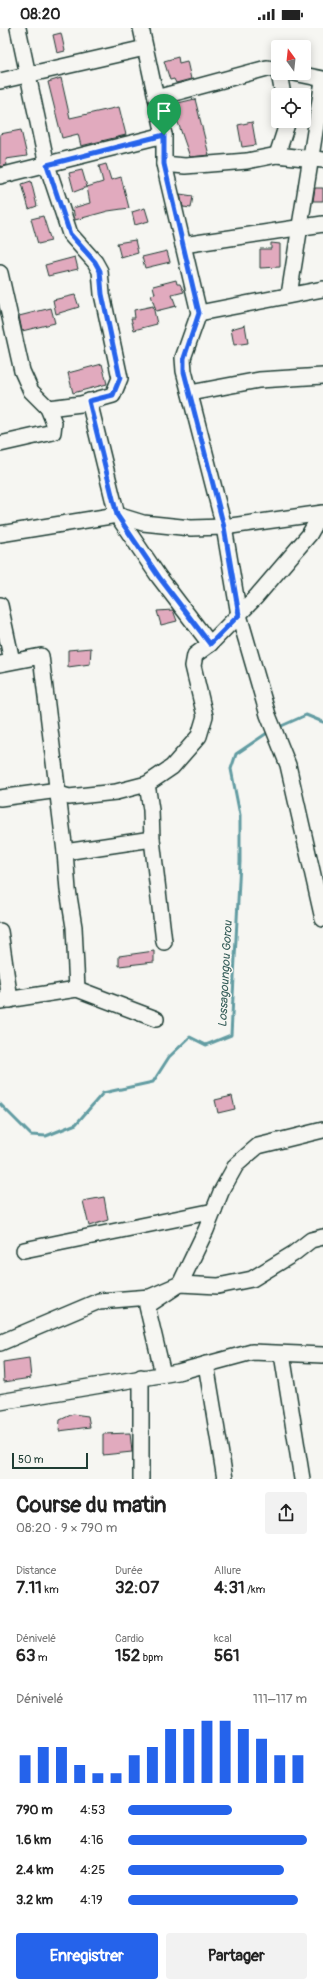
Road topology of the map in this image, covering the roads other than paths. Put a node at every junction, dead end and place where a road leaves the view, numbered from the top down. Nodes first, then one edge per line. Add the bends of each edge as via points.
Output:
1 (18, 28) edge
2 (141, 28) edge
3 (145, 48) junction
4 (271, 69) edge
5 (28, 74) junction
6 (311, 77) edge
7 (0, 80) edge
8 (323, 80) edge
9 (156, 98) junction
10 (286, 128) edge
11 (164, 135) junction
12 (277, 155) junction
13 (316, 159) edge
14 (164, 164) junction
15 (47, 165) junction
16 (0, 176) edge
17 (323, 224) edge
18 (300, 227) junction
19 (183, 245) junction
20 (0, 273) edge
21 (323, 289) edge
22 (289, 295) junction
23 (199, 313) junction
24 (323, 376) edge
25 (190, 393) junction
26 (89, 401) junction
27 (48, 408) junction
28 (0, 444) edge
29 (322, 514) edge
30 (117, 515) junction
31 (224, 527) junction
32 (0, 534) edge
33 (0, 605) edge
34 (239, 615) junction
35 (210, 644) junction
36 (6, 662) edge
37 (147, 784) junction
38 (58, 792) junction
39 (0, 798) edge
40 (152, 839) junction
41 (65, 852) junction
42 (316, 858) edge
43 (323, 919) edge
44 (0, 931) edge
45 (164, 942) dead end
46 (77, 989) junction
47 (5, 1000) edge
48 (156, 1019) dead end
49 (323, 1130) edge
50 (214, 1211) junction
51 (323, 1237) edge
52 (24, 1250) dead end
53 (180, 1284) junction
54 (0, 1343) edge
55 (282, 1354) junction
56 (323, 1355) edge
57 (206, 1364) junction
58 (163, 1374) junction
59 (141, 1377) junction
60 (0, 1402) edge
61 (141, 1479) edge
62 (226, 1479) edge
63 (302, 1479) edge

1 - 5 street
2 - 3 street
3 - 5 street
3 - 9 street
4 - 9 street
5 - 7 street
5 - 15 street
6 - 8 street
8 - 13 street
9 - 11 street
10 - 12 street
11 - 14 street
11 - 15 street
12 - 13 street
12 - 14 street via 185,166
13 - 18 street
14 - 19 street
15 - 16 street
15 - 26 street via 70,234 100,271 102,294 120,378 113,395
17 - 18 street
18 - 19 street
18 - 22 street
19 - 23 street
20 - 27 street via 22,371 31,391
21 - 22 street
22 - 23 street
23 - 25 street via 184,358 184,372
24 - 25 street via 259,380
25 - 31 street
26 - 27 street
26 - 30 street
27 - 28 street via 54,423 53,432
29 - 31 street
29 - 34 street via 309,536
30 - 31 street via 143,523 191,528
30 - 32 street
30 - 35 street via 151,567
31 - 34 street
33 - 36 street
34 - 35 street
34 - 42 street via 268,715 286,758
35 - 37 street via 195,655 193,666 205,716 199,736 172,768
36 - 38 street via 41,656
37 - 38 street via 80,797 68,797
37 - 40 street
38 - 39 street
38 - 41 street
40 - 41 street
40 - 45 street
41 - 46 street via 74,928
42 - 43 street
44 - 47 street
46 - 47 street
46 - 48 street
49 - 50 street via 258,1146 236,1165
50 - 52 street
50 - 53 street
51 - 53 street via 311,1240 252,1279 218,1286
53 - 54 street via 150,1297 99,1301
53 - 58 street via 147,1306
55 - 56 street
55 - 57 street via 252,1352
55 - 63 street
57 - 58 street
57 - 62 street
58 - 59 street
59 - 60 street
59 - 61 street

